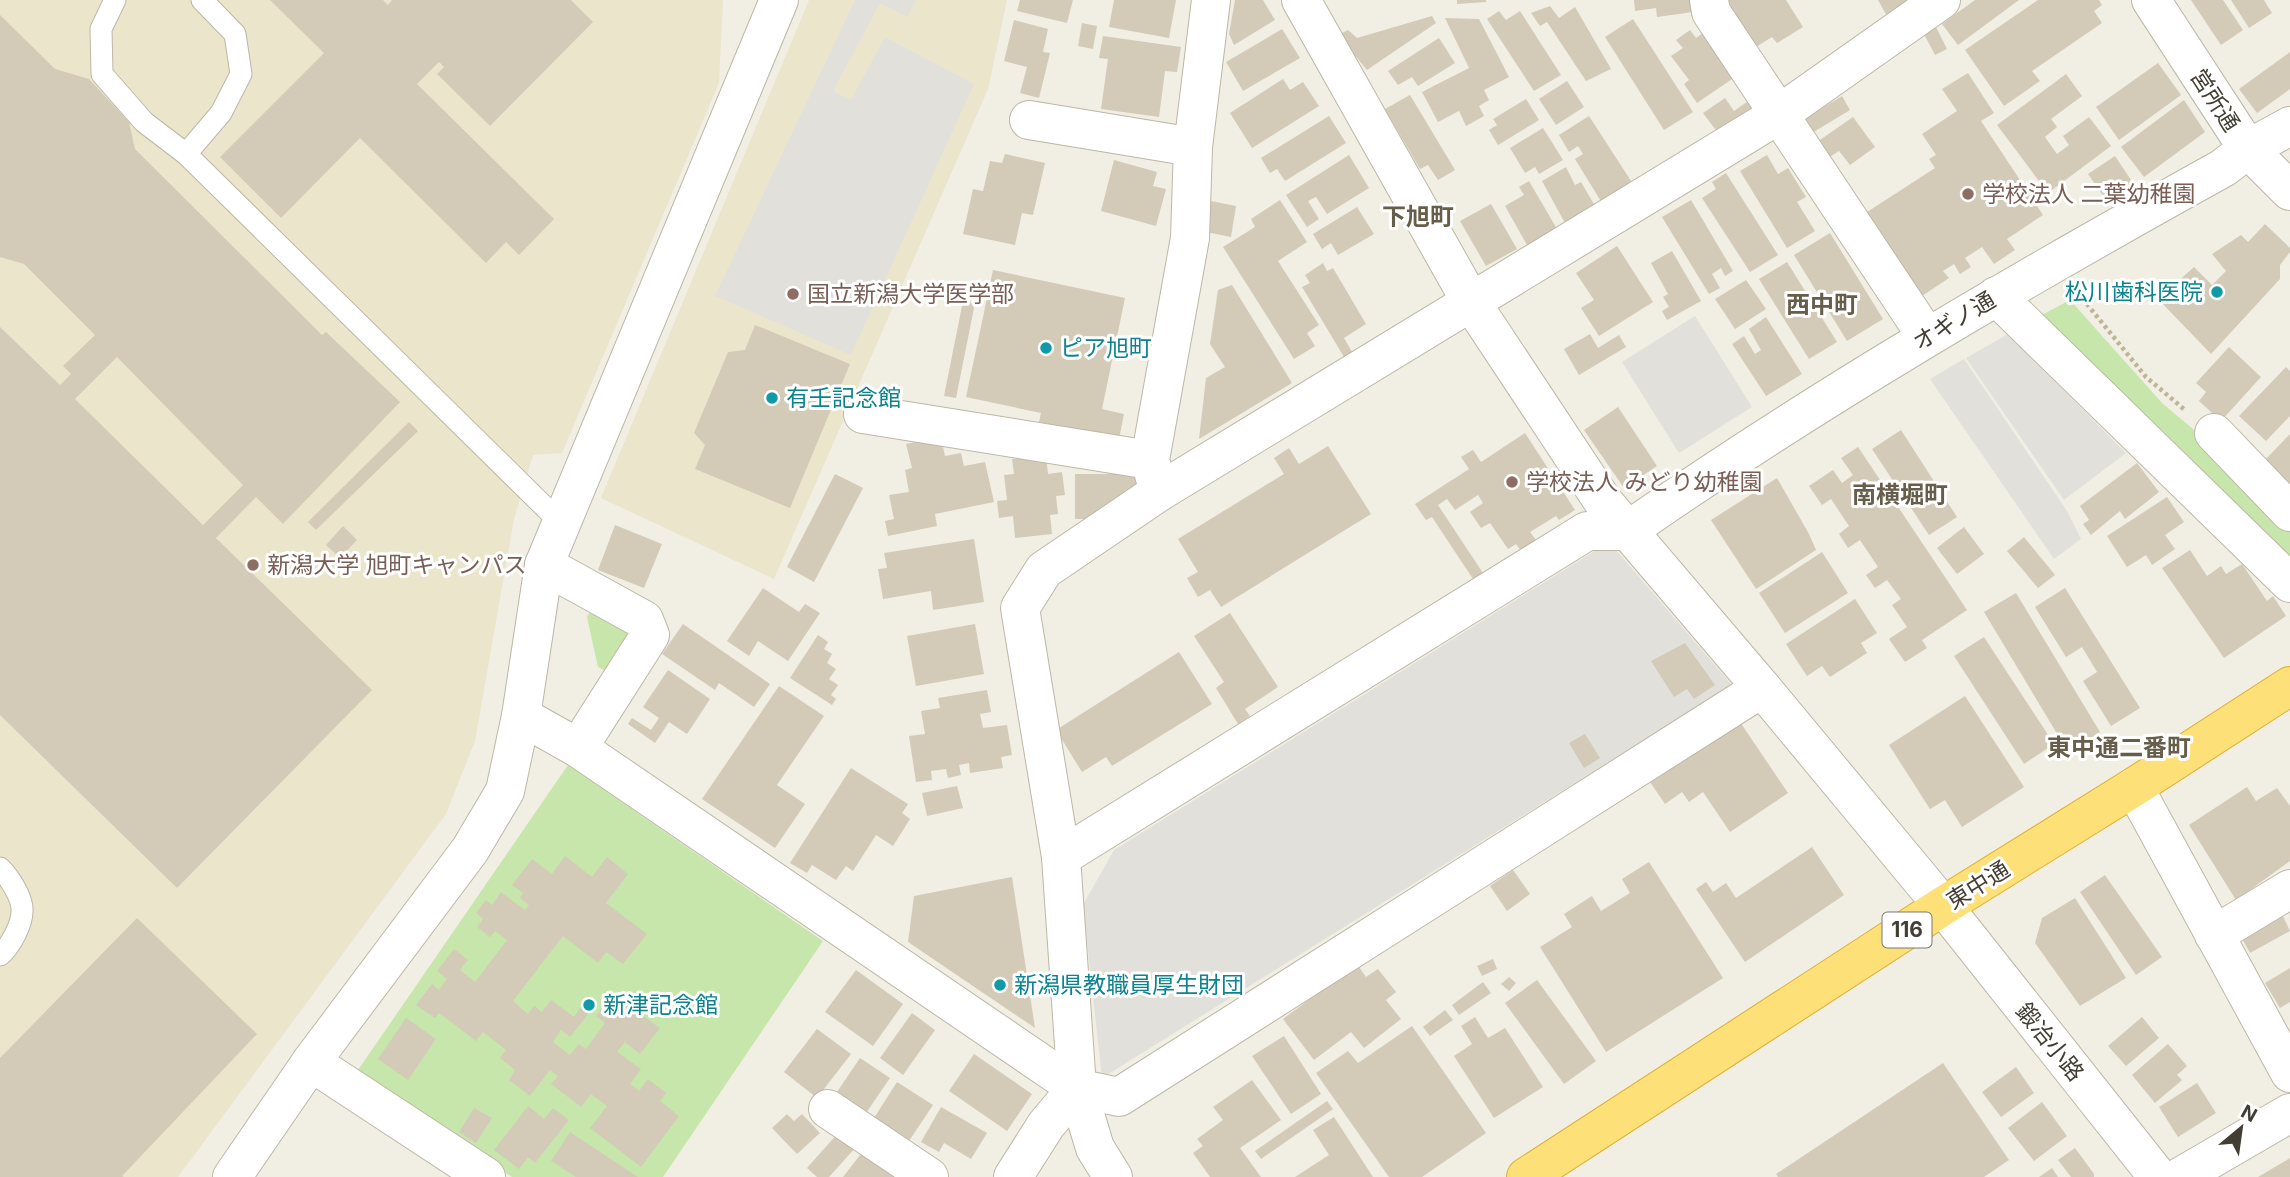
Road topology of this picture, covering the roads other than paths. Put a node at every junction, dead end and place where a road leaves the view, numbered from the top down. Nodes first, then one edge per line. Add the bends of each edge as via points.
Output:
1 (115, 0) edge
2 (202, 0) edge
3 (779, 0) edge
4 (1211, 0) edge
5 (1301, 0) edge
6 (1709, 0) edge
7 (1941, 0) edge
8 (2151, 0) edge
9 (1778, 116) junction
10 (1029, 120) dead end
11 (2290, 126) edge
12 (1193, 147) junction
13 (2248, 149) junction
14 (186, 154) junction
15 (2290, 191) edge
16 (1996, 296) junction
17 (1471, 302) junction
18 (1927, 337) junction
19 (863, 414) dead end
20 (2214, 433) road end
21 (1154, 476) junction
22 (2290, 512) edge
23 (561, 523) junction
24 (1627, 531) junction
25 (544, 565) junction
26 (2290, 583) edge
27 (2290, 686) edge
28 (1762, 688) junction
29 (521, 716) junction
30 (578, 748) junction
31 (2134, 787) junction
32 (1061, 857) junction
33 (0, 868) edge
34 (2290, 889) edge
35 (1943, 906) junction
36 (2214, 934) junction
37 (0, 955) edge
38 (311, 1062) junction
39 (2290, 1073) edge
40 (1077, 1088) junction
41 (828, 1109) dead end
42 (2290, 1113) edge
43 (232, 1177) edge
44 (486, 1177) edge
45 (929, 1177) edge
46 (1013, 1177) edge
47 (1113, 1177) edge
48 (1526, 1177) edge
49 (2158, 1177) edge
50 (2180, 1177) edge

1 - 14 lane via 101,29 102,74 144,122
2 - 14 lane via 235,34 241,74 221,114
3 - 23 street
4 - 12 street
5 - 17 street, 鍛冶小路
6 - 9 street via 1711,12
7 - 9 street
8 - 13 street, 営所通
9 - 17 street
9 - 18 street
10 - 12 street
11 - 13 street, オギノ通
12 - 21 street via 1191,238
13 - 15 street, 営所通
13 - 16 street, オギノ通 via 2223,168
14 - 23 lane
16 - 18 street, オギノ通
16 - 26 street
17 - 21 street
17 - 24 street, 鍛冶小路
18 - 24 street, オギノ通
19 - 21 street
20 - 22 street
21 - 32 street via 1044,570 1020,608
23 - 25 street
24 - 28 street, 鍛冶小路
24 - 32 street via 1587,531
25 - 29 street
25 - 30 street via 644,620 650,635
27 - 31 highway, 東中通 / 116
28 - 35 street, 鍛冶小路
28 - 40 street via 1119,1097
29 - 30 street
29 - 38 street via 505,791 470,850
30 - 40 street
31 - 35 highway, 東中通 / 116
31 - 36 street
32 - 40 street
33 - 37 lane via 12,879 23,911 10,947
34 - 36 street
35 - 48 highway, 東中通 / 116
35 - 49 street, 鍛冶小路
36 - 39 street
38 - 43 street
38 - 44 street
40 - 46 street via 1046,1125
40 - 47 street via 1095,1148
41 - 45 street
42 - 50 street

